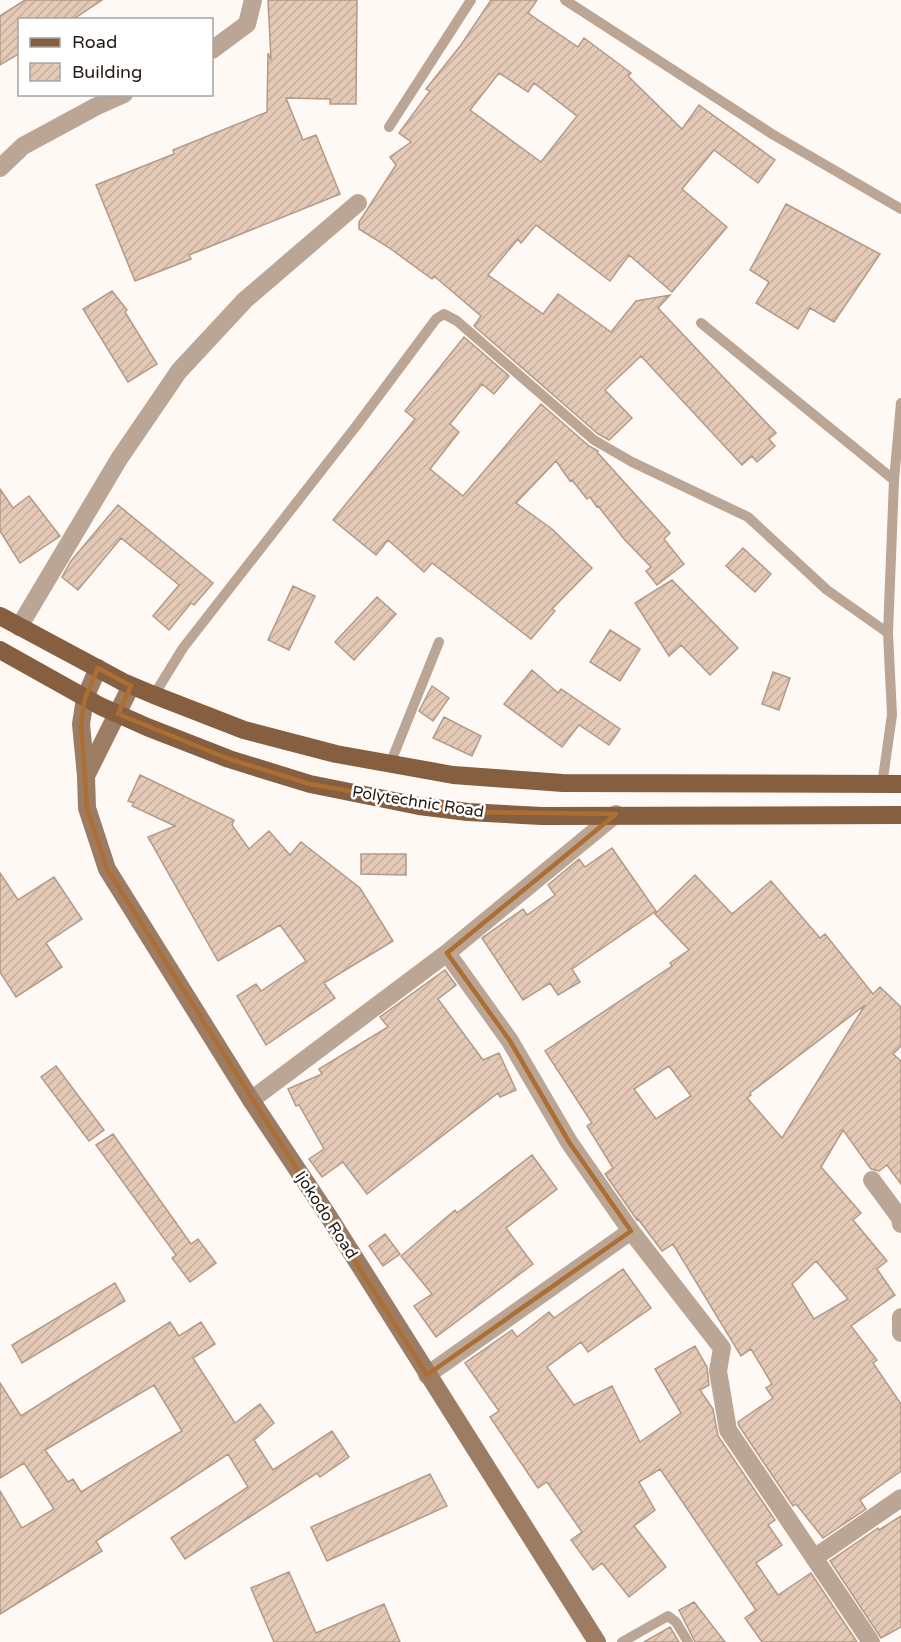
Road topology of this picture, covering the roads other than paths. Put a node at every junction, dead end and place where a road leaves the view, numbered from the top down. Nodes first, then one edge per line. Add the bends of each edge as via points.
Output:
1 (254, 0) edge
2 (471, 0) edge
3 (565, 0) edge
4 (213, 49) edge
5 (120, 96) edge
6 (389, 127) dead end
7 (0, 168) edge
8 (358, 203) dead end
9 (901, 209) edge
10 (701, 323) dead end
11 (901, 403) edge
12 (894, 480) junction
13 (0, 616) edge
14 (19, 627) junction
15 (888, 633) junction
16 (439, 642) dead end
17 (0, 650) edge
18 (98, 668) junction
19 (130, 686) junction
20 (154, 695) junction
21 (85, 698) junction
22 (118, 714) junction
23 (390, 764) junction
24 (86, 776) junction
25 (882, 784) junction
26 (901, 784) edge
27 (615, 814) junction
28 (901, 815) edge
29 (447, 953) junction
30 (251, 1100) junction
31 (872, 1180) dead end
32 (901, 1224) edge
33 (631, 1231) junction
34 (901, 1317) edge
35 (901, 1333) edge
36 (427, 1375) junction
37 (901, 1498) edge
38 (814, 1558) junction
39 (597, 1642) edge
40 (622, 1642) edge
41 (688, 1642) edge
42 (871, 1642) edge

1 - 4 street via 247,24
2 - 6 lane
3 - 9 lane via 772,134
5 - 7 street via 23,146
8 - 14 street via 245,300 179,371 119,459
10 - 12 lane
11 - 12 lane
12 - 15 lane
13 - 14 main road, Polytechnic Road
14 - 18 main road, Polytechnic Road
15 - 20 lane via 827,590 748,518 594,440 457,321 444,314 436,319 183,648
15 - 25 lane via 892,715
16 - 23 lane
17 - 21 main road, Polytechnic Road
18 - 19 main road, Polytechnic Road
18 - 21 main road, Ijokodo Road
19 - 20 main road, Polytechnic Road
19 - 22 main road, Ijokodo Road
20 - 23 main road, Polytechnic Road via 243,730
21 - 22 main road, Polytechnic Road
21 - 24 main road, Ijokodo Road via 81,724
22 - 24 main road, Ijokodo Road
22 - 27 main road, Polytechnic Road via 229,759 332,789 468,812
23 - 25 main road, Polytechnic Road via 453,775 563,783
24 - 30 main road, Ijokodo Road via 87,808 107,869
25 - 26 main road, Polytechnic Road
27 - 28 main road, Polytechnic Road
27 - 29 street
29 - 30 street
29 - 33 street via 510,1041 569,1142
30 - 36 main road, Ijokodo Road
31 - 32 street
33 - 36 street
33 - 38 street via 722,1348 718,1371 728,1430
34 - 35 street
36 - 39 main road, Ijokodo Road
37 - 38 street
38 - 42 street
40 - 41 lane via 668,1616

